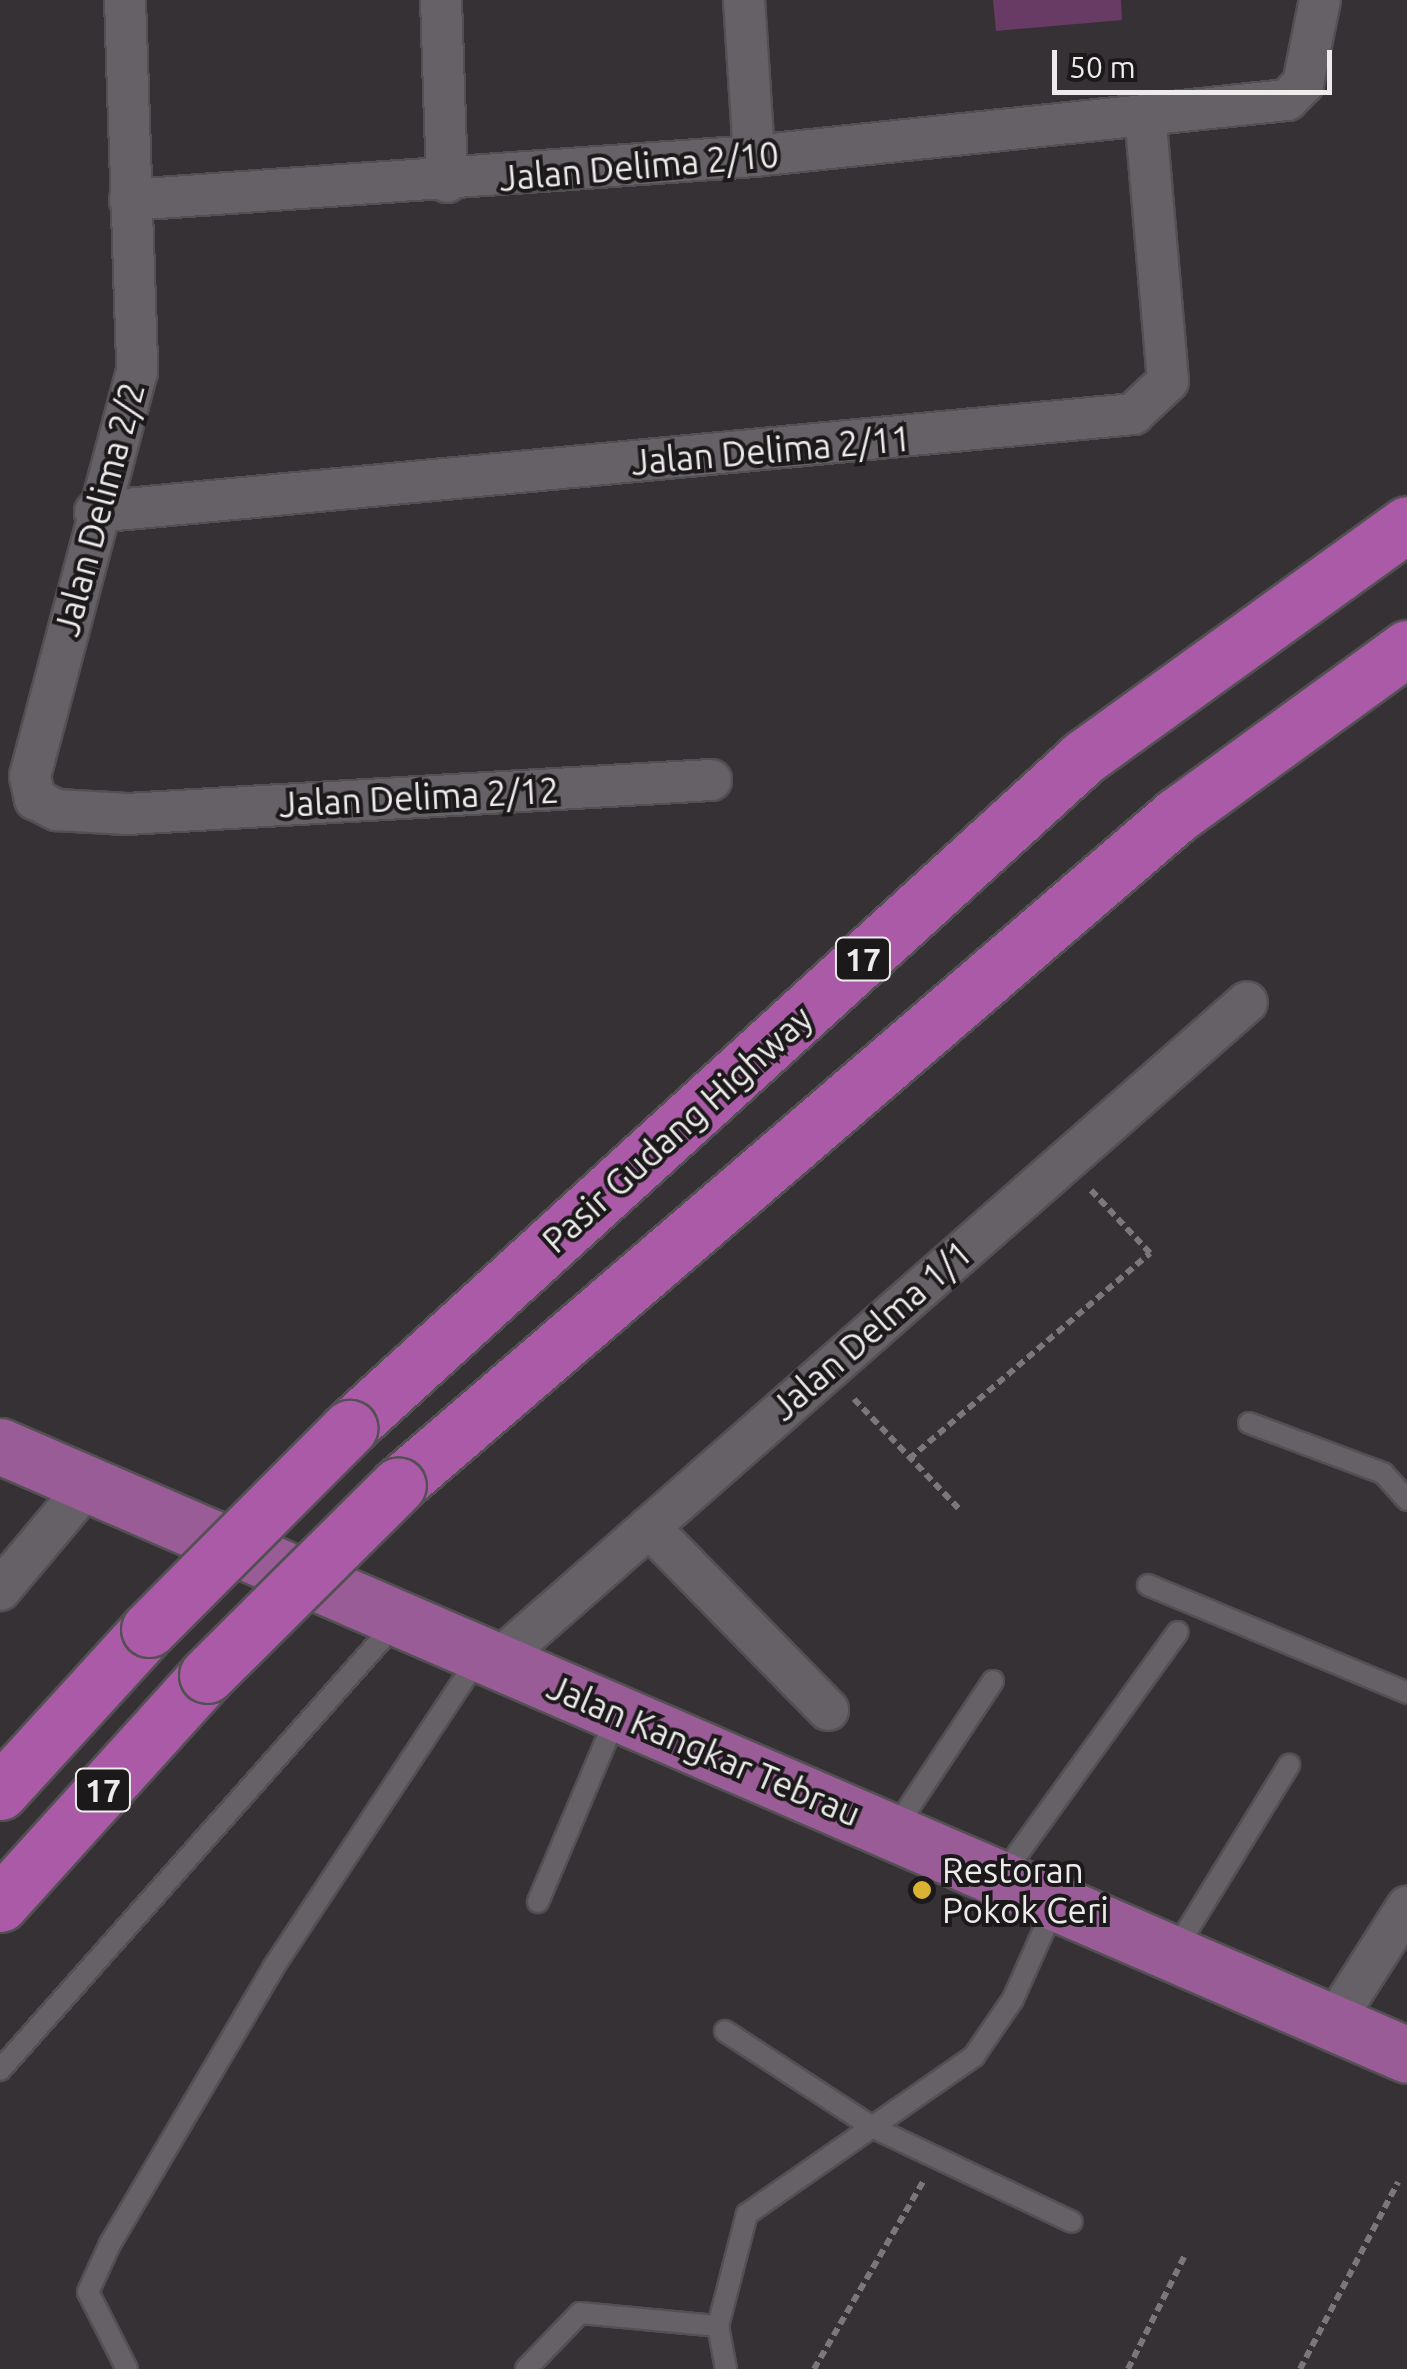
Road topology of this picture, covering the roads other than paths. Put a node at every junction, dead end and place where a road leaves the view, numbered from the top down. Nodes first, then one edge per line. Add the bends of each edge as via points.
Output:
1 (125, 0) edge
2 (442, 0) edge
3 (744, 0) edge
4 (1320, 0) edge
5 (1146, 115) junction
6 (754, 156) junction
7 (447, 182) junction
8 (130, 200) junction
9 (95, 512) junction
10 (1407, 524) edge
11 (1407, 648) edge
12 (711, 780) dead end
13 (127, 814) joint
14 (1247, 1002) dead end
15 (1248, 1423) dead end
16 (0, 1446) edge
17 (90, 1484) junction
18 (1407, 1500) edge
19 (648, 1527) junction
20 (1148, 1586) dead end
21 (0, 1590) edge
22 (399, 1619) junction
23 (1178, 1632) dead end
24 (489, 1657) junction
25 (994, 1681) dead end
26 (1407, 1692) edge
27 (828, 1710) dead end
28 (618, 1713) junction
29 (1289, 1765) dead end
30 (0, 1792) edge
31 (893, 1832) junction
32 (1000, 1878) junction
33 (538, 1902) dead end
34 (1056, 1903) junction
35 (0, 1904) edge
36 (1407, 1907) edge
37 (1172, 1954) junction
38 (1333, 2023) junction
39 (726, 2031) dead end
40 (1407, 2055) edge
41 (0, 2070) edge
42 (872, 2127) junction
43 (1072, 2222) dead end
44 (718, 2326) junction
45 (127, 2369) edge
46 (526, 2369) edge
47 (726, 2369) edge

1 - 8 street, Jalan Delima 2/2
2 - 7 street
3 - 6 street
4 - 5 street, Jalan Delima 2/10 via 1297,94
5 - 6 street, Jalan Delima 2/10
5 - 9 street, Jalan Delima 2/11 via 1168,380 1133,414
6 - 7 street, Jalan Delima 2/10
7 - 8 street, Jalan Delima 2/10
8 - 9 street, Jalan Delima 2/2 via 137,371
9 - 13 street, Jalan Delima 2/2 via 30,788 44,807
10 - 30 highway, Pasir Gudang Highway / 17, bridge via 1084,757 349,1428
11 - 35 highway, 17, bridge via 1177,815 398,1485 207,1675
12 - 13 street, Jalan Delima 2/12
14 - 19 street, Jalan Delma 1/1
15 - 18 lane via 1382,1473
16 - 17 main road, Jalan Kangkar Tebrau
17 - 21 street
17 - 22 main road, Jalan Kangkar Tebrau
19 - 24 street, Jalan Delma 1/1
19 - 27 street
20 - 26 lane
22 - 24 main road, Jalan Kangkar Tebrau
22 - 41 lane
23 - 32 lane
24 - 28 main road, Jalan Kangkar Tebrau
24 - 45 lane via 274,1968 110,2244 88,2292
25 - 31 lane
28 - 31 main road, Jalan Kangkar Tebrau
28 - 33 lane
29 - 37 lane
31 - 32 main road, Jalan Kangkar Tebrau
32 - 34 main road, Jalan Kangkar Tebrau
34 - 37 main road, Jalan Kangkar Tebrau
34 - 42 lane via 1013,1999 974,2056
36 - 38 street
37 - 38 main road, Jalan Kangkar Tebrau
38 - 40 main road, Jalan Kangkar Tebrau
39 - 42 lane
42 - 43 lane
42 - 44 lane via 747,2214
44 - 46 lane via 580,2313
44 - 47 lane

